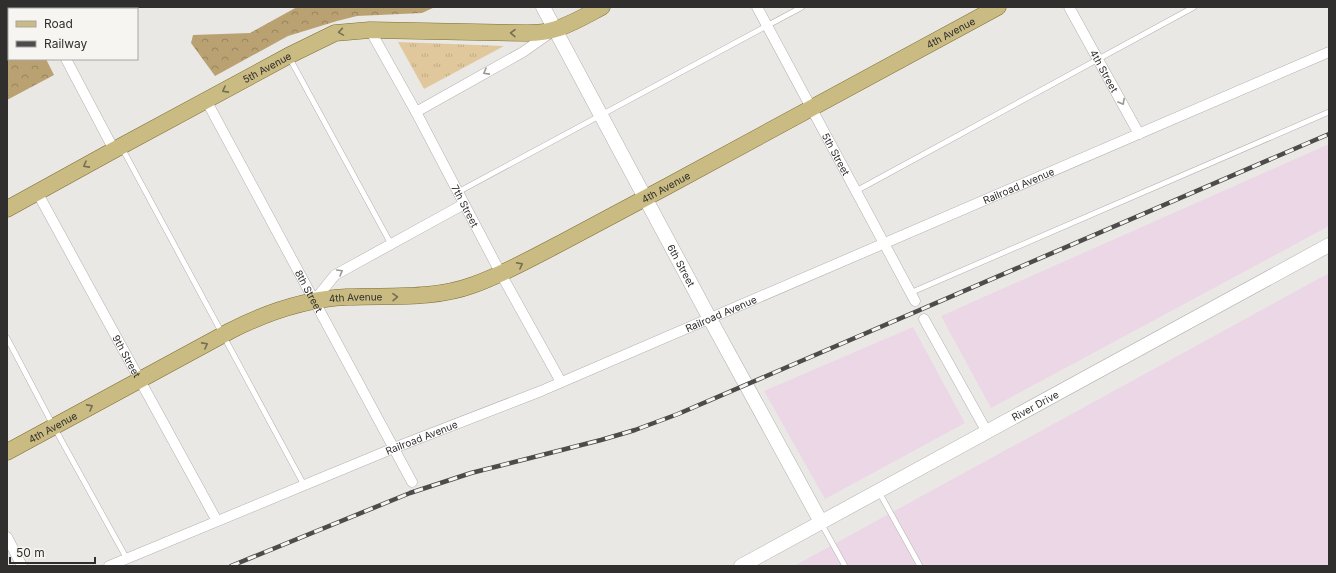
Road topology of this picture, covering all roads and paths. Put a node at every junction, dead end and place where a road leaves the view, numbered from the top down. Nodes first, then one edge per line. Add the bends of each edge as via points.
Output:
1 (543, 7) edge
2 (602, 7) edge
3 (757, 7) edge
4 (802, 7) edge
5 (998, 7) edge
6 (1069, 7) edge
7 (1194, 7) edge
8 (767, 26) junction
9 (370, 30) junction
10 (555, 30) junction
11 (1329, 52) edge
12 (288, 56) junction
13 (67, 60) edge
14 (1098, 60) junction
15 (206, 100) junction
16 (811, 108) junction
17 (416, 112) junction
18 (1329, 112) edge
19 (601, 115) junction
20 (1139, 134) junction
21 (117, 148) junction
22 (856, 191) junction
23 (37, 192) junction
24 (458, 192) junction
25 (646, 198) junction
26 (464, 204) junction
27 (7, 209) edge
28 (884, 243) junction
29 (391, 244) junction
30 (1329, 246) edge
31 (501, 274) junction
32 (913, 297) joint
33 (314, 300) junction
34 (710, 319) junction
35 (924, 319) dead end
36 (224, 335) junction
37 (7, 338) edge
38 (140, 380) junction
39 (561, 382) junction
40 (54, 427) junction
41 (987, 432) junction
42 (394, 448) junction
43 (7, 452) edge
44 (412, 482) dead end
45 (304, 485) junction
46 (879, 491) junction
47 (217, 521) junction
48 (820, 522) junction
49 (7, 537) edge
50 (127, 559) junction
51 (22, 566) edge
52 (109, 566) edge
53 (742, 566) edge
54 (845, 566) edge
55 (920, 566) edge

1 - 10 main road, 6th Street
2 - 10 main road, 5th Avenue
3 - 8 street, 5th Street
4 - 8 lane
5 - 16 main road, 4th Avenue
6 - 14 street, 4th Street
7 - 14 lane
8 - 16 street, 5th Street
8 - 19 lane
10 -> 9 main road, 5th Avenue via 527,33
9 -> 12 main road, 5th Avenue via 334,33
9 - 17 street, 7th Street
10 -> 17 street, 5th Avenue via 523,52
10 - 19 main road, 6th Street
11 - 20 street, Railroad Avenue
12 -> 15 main road, 5th Avenue
12 - 29 lane
13 - 21 street
14 -> 20 street, 4th Street
14 - 22 lane
15 - 21 main road, 5th Avenue
15 - 33 street, 8th Street
16 - 22 street, 5th Street
16 - 25 main road, 4th Avenue
17 - 24 street, 7th Street
18 - 32 lane
19 - 24 lane
19 - 25 main road, 6th Street
20 - 28 street, Railroad Avenue
21 -> 23 main road, 5th Avenue
21 - 36 lane
22 - 28 street, 5th Street
23 - 27 main road, 5th Avenue
23 - 38 street, 9th Street
24 - 26 street, 7th Street
31 -> 25 main road, 4th Avenue
25 - 34 main road, 6th Street
26 - 29 street, 4th Avenue
26 - 31 street, 7th Street
28 - 32 street, 5th Street
28 - 34 street, Railroad Avenue
33 -> 29 street, 4th Avenue via 335,275
30 - 41 main road, River Drive
33 -> 31 main road, 4th Avenue via 430,295 471,286
31 - 39 street, 7th Street
33 - 36 main road, 4th Avenue via 267,313
33 - 42 street, 8th Street
34 - 39 street, Railroad Avenue
34 - 48 main road, 6th Street
35 - 41 street
38 -> 36 main road, 4th Avenue
36 - 45 lane
37 - 40 lane
40 -> 38 main road, 4th Avenue
38 - 47 street, 9th Street
39 - 42 street, Railroad Avenue
40 - 43 main road, 4th Avenue
40 - 50 lane
41 - 46 main road, River Drive
42 - 44 street, 8th Street
42 - 45 street, Railroad Avenue
45 - 47 street, Railroad Avenue
46 - 48 main road, River Drive
46 - 55 lane
47 - 50 street, Railroad Avenue
48 - 53 main road, River Drive
48 - 54 lane
49 - 51 street
50 - 52 street, Railroad Avenue

